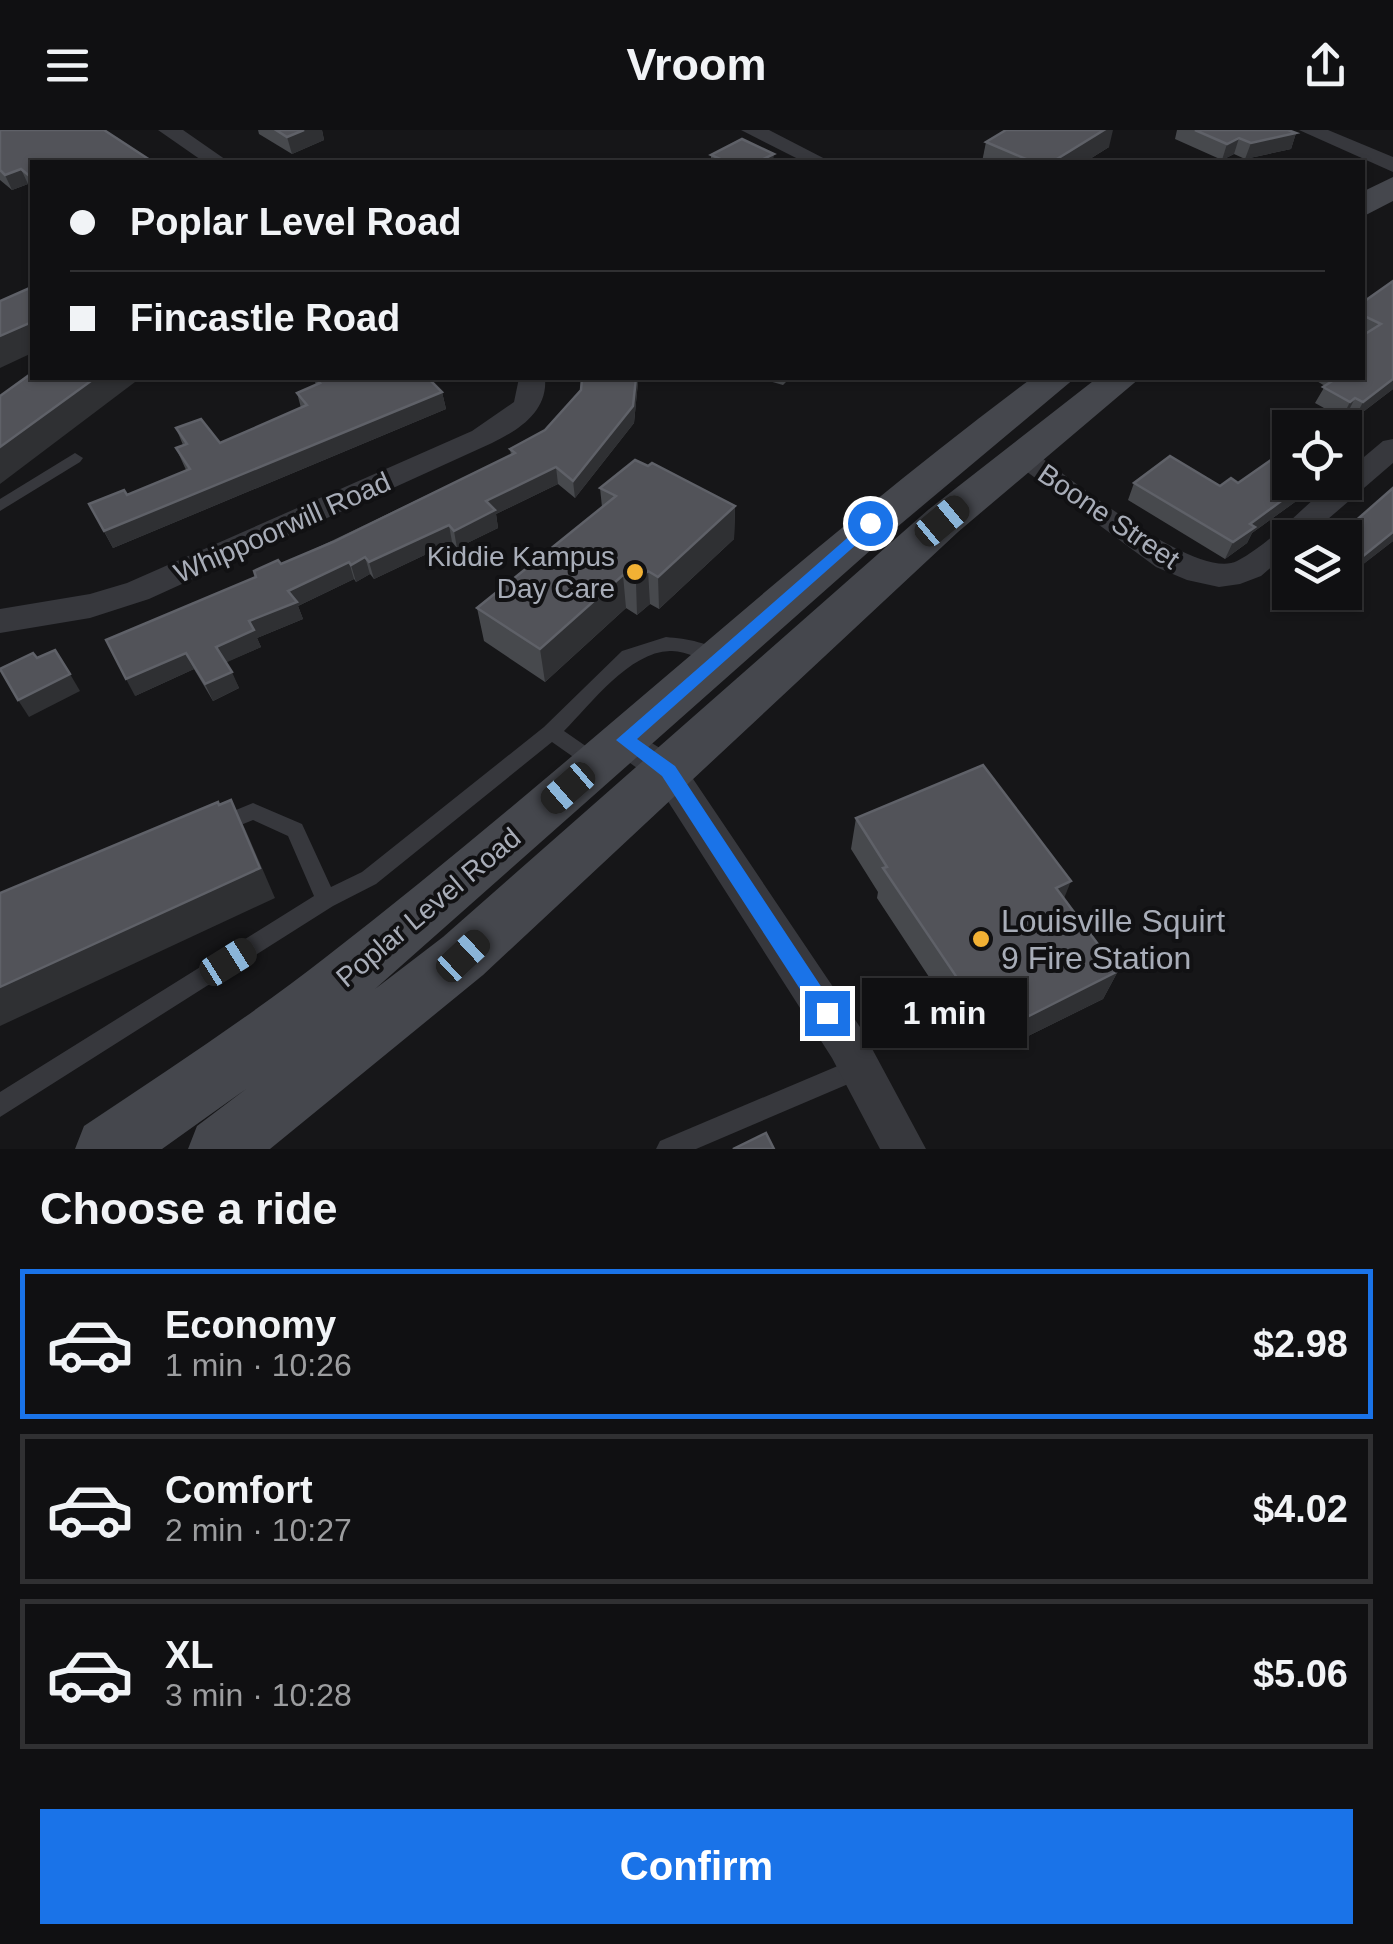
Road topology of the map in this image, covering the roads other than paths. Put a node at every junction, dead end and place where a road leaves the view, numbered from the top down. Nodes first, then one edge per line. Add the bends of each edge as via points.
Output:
1 (169, 130) edge
2 (752, 130) edge
3 (1310, 130) edge
4 (215, 160) edge
5 (816, 160) edge
6 (1385, 167) edge
7 (1365, 201) edge
8 (533, 380) edge
9 (1053, 380) edge
10 (1118, 380) edge
11 (1020, 456) junction
12 (1390, 457) edge
13 (75, 458) dead end
14 (0, 506) edge
15 (0, 621) edge
16 (718, 657) junction
17 (551, 732) junction
18 (610, 752) junction
19 (668, 771) junction
20 (199, 834) edge
21 (326, 900) junction
22 (859, 1068) junction
23 (0, 1105) edge
24 (107, 1149) edge
25 (220, 1149) edge
26 (668, 1149) edge
27 (904, 1149) edge

1 - 4 street
2 - 5 street
3 - 6 street
6 - 7 main road
8 - 15 street, Whippoorwill Road via 529,401 504,426 211,560 90,606
9 - 16 main road, Poplar Level Road via 938,467
10 - 11 main road, Poplar Level Road
11 - 12 street, Boone Street via 1168,559 1188,570 1228,576 1250,568
11 - 19 main road, Poplar Level Road
13 - 14 lane
16 - 17 lane via 690,646 645,648 628,656
16 - 18 main road, Poplar Level Road
17 - 18 lane
17 - 21 lane via 369,878
18 - 19 street
18 - 24 main road, Poplar Level Road via 348,975
19 - 22 street
19 - 25 main road, Poplar Level Road via 463,956
20 - 21 lane via 253,811 295,830
21 - 23 lane
22 - 26 lane
22 - 27 street

